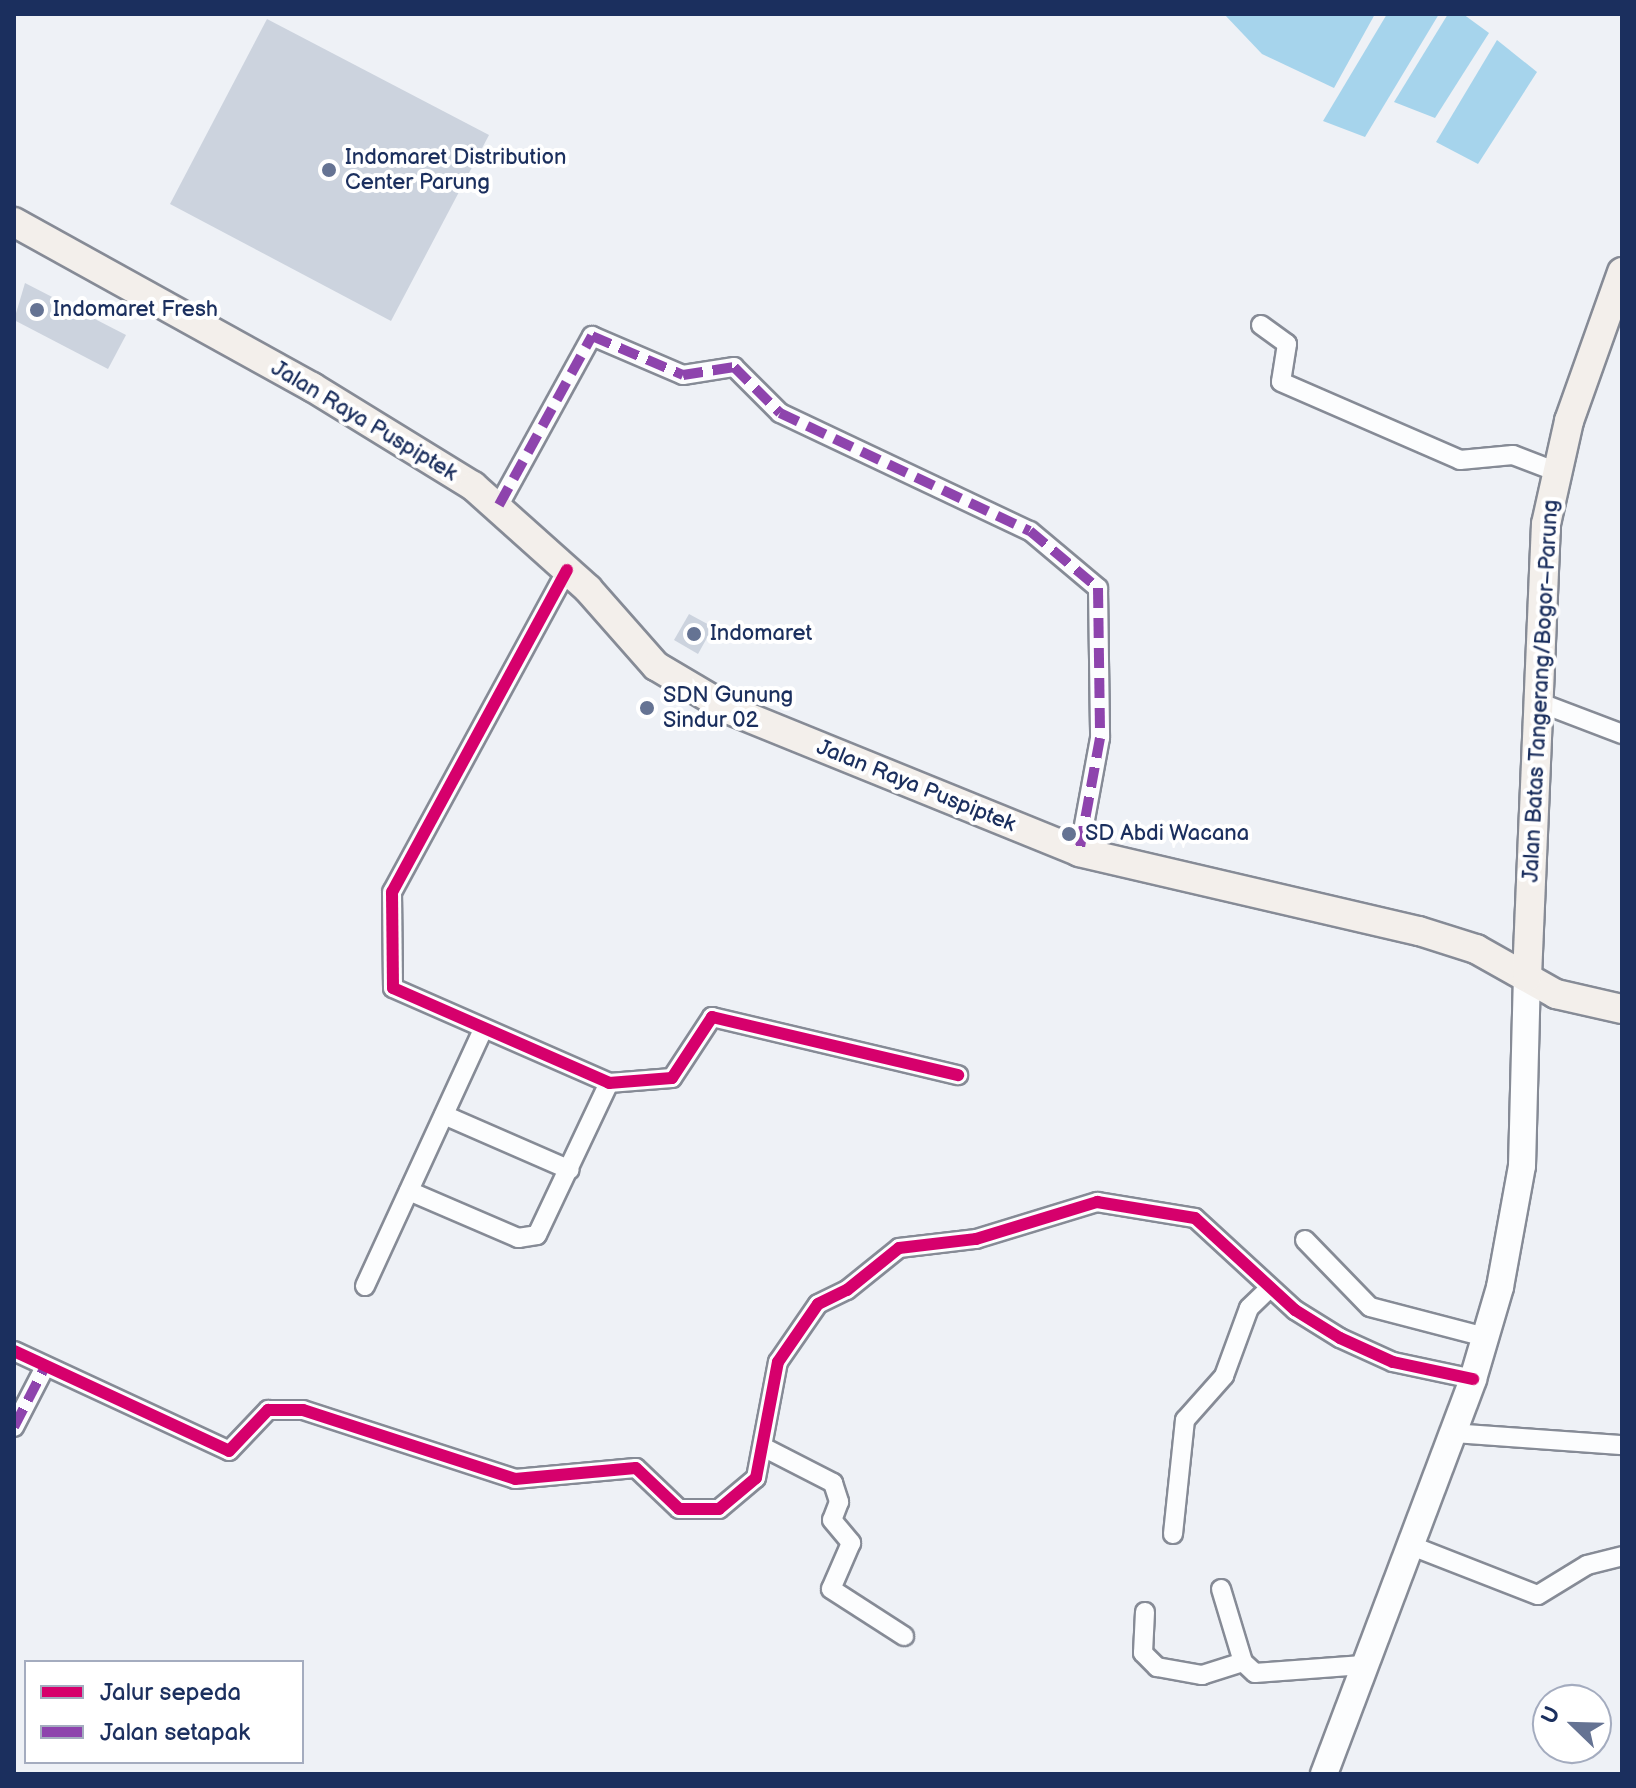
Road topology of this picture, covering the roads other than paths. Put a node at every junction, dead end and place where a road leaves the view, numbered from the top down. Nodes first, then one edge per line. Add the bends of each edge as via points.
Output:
1 (14, 222) edge
2 (1622, 272) edge
3 (1261, 325) dead end
4 (1555, 471) junction
5 (499, 505) junction
6 (567, 570) junction
7 (1541, 703) junction
8 (1622, 734) edge
9 (1079, 852) junction
10 (1527, 977) junction
11 (1622, 1009) edge
12 (483, 1029) junction
13 (958, 1075) dead end
14 (609, 1083) junction
15 (444, 1115) junction
16 (570, 1170) junction
17 (409, 1191) junction
18 (1305, 1240) dead end
19 (365, 1286) dead end
20 (1270, 1288) junction
21 (1485, 1337) junction
22 (14, 1351) edge
23 (45, 1367) junction
24 (1473, 1379) junction
25 (14, 1427) edge
26 (1453, 1433) junction
27 (1622, 1445) edge
28 (763, 1447) junction
29 (1173, 1534) dead end
30 (1412, 1546) junction
31 (1622, 1556) edge
32 (1221, 1589) dead end
33 (1145, 1612) dead end
34 (904, 1636) dead end
35 (1243, 1662) junction
36 (1363, 1665) junction
37 (1324, 1774) edge

1 - 5 main road, Jalan Raya Puspiptek via 312,387
2 - 4 main road, Jalan Batas Tangerang/Bogor–Parung
3 - 4 street via 1287,344 1281,382 1460,460 1513,455
4 - 7 main road, Jalan Batas Tangerang/Bogor–Parung via 1544,560
5 - 6 main road, Jalan Raya Puspiptek
5 - 9 street via 592,336 683,375 734,367 780,413 1030,531 1098,588 1100,738
6 - 9 main road, Jalan Raya Puspiptek via 656,666 690,690
6 - 12 street via 392,892 393,988
7 - 8 street
7 - 10 main road, Jalan Batas Tangerang/Bogor–Parung
9 - 10 main road, Jalan Raya Puspiptek via 1419,931
10 - 11 main road, Jalan Raya Puspiptek via 1556,994
10 - 21 main road via 1520,1190
12 - 14 street
12 - 15 street
13 - 14 street via 712,1017 672,1078
14 - 16 street
15 - 16 street
15 - 17 street
16 - 17 street via 544,1227 529,1239
17 - 19 street
18 - 21 street via 1370,1307
20 - 24 street via 1295,1310 1379,1356
20 - 28 street via 1195,1218 1118,1203 1074,1205 976,1239 899,1248 802,1318 778,1362
20 - 29 street via 1249,1308 1224,1376 1185,1420
21 - 24 main road
22 - 23 street
23 - 25 street
23 - 28 street via 229,1451 268,1410 303,1410 515,1479 636,1468 668,1502 696,1512 719,1509 749,1491
24 - 26 main road
26 - 27 street
26 - 30 main road
28 - 34 street via 833,1483 839,1502 832,1520 851,1543 831,1589
30 - 31 street via 1538,1595 1587,1565
30 - 36 main road
32 - 35 street
33 - 35 street via 1143,1653 1157,1667 1202,1675
35 - 36 street via 1255,1673
36 - 37 main road

